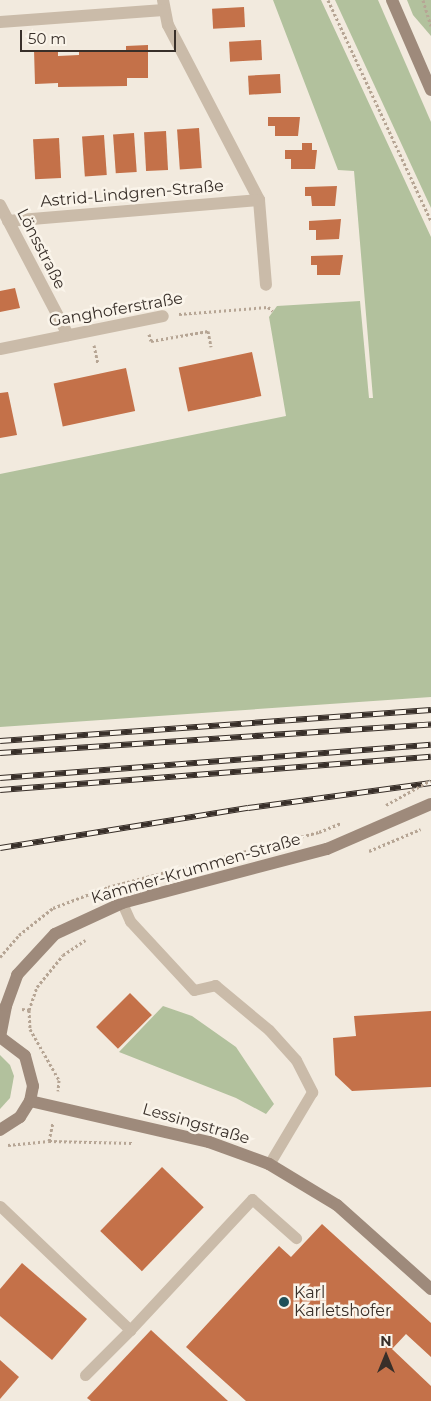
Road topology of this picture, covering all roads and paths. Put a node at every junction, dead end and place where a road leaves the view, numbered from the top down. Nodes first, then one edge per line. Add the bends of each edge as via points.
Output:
1 (328, 0) edge
2 (392, 0) edge
3 (423, 0) edge
4 (163, 5) edge
5 (0, 22) edge
6 (431, 26) edge
7 (431, 90) edge
8 (259, 200) junction
9 (0, 205) edge
10 (8, 220) junction
11 (431, 221) edge
12 (266, 285) dead end
13 (273, 311) dead end
14 (163, 316) joint
15 (147, 319) junction
16 (68, 335) junction
17 (211, 347) dead end
18 (0, 349) edge
19 (431, 780) edge
20 (431, 804) edge
21 (386, 805) dead end
22 (424, 827) dead end
23 (364, 853) dead end
24 (122, 903) junction
25 (90, 938) dead end
26 (29, 1010) dead end
27 (0, 1037) edge
28 (30, 1101) junction
29 (0, 1130) edge
30 (49, 1141) dead end
31 (0, 1146) edge
32 (269, 1164) junction
33 (0, 1206) edge
34 (296, 1238) dead end
35 (431, 1289) edge
36 (130, 1330) junction
37 (85, 1375) dead end

1 - 11 path
2 - 7 main road
3 - 6 path
4 - 5 street, Astrid-Lindgren-Straße
4 - 8 street, Astrid-Lindgren-Straße via 168,25
8 - 10 street, Astrid-Lindgren-Straße
8 - 12 street, Astrid-Lindgren-Straße
9 - 10 street, Lönsstraße
10 - 16 street, Lönsstraße
13 - 14 path, Ganghoferstraße via 268,307
14 - 15 street, Ganghoferstraße
15 - 16 street, Ganghoferstraße
15 - 17 path via 150,341 208,331
16 - 18 street, Ganghoferstraße
19 - 21 path, bridge
20 - 24 main road, Kammer-Krummen-Straße via 327,849
22 - 23 path
24 - 27 main road, Kammer-Krummen-Straße via 55,934 33,956 17,975
24 - 32 lane via 130,921 194,990 215,985 269,1030 296,1060 312,1092
25 - 26 path via 62,955 37,988
27 - 28 main road via 25,1056 32,1072
28 - 29 main road via 20,1117
28 - 32 main road, Lessingstraße via 174,1132
30 - 31 path
32 - 35 main road, Lessingstraße via 337,1205
33 - 36 lane
34 - 36 lane via 252,1200
36 - 37 lane

